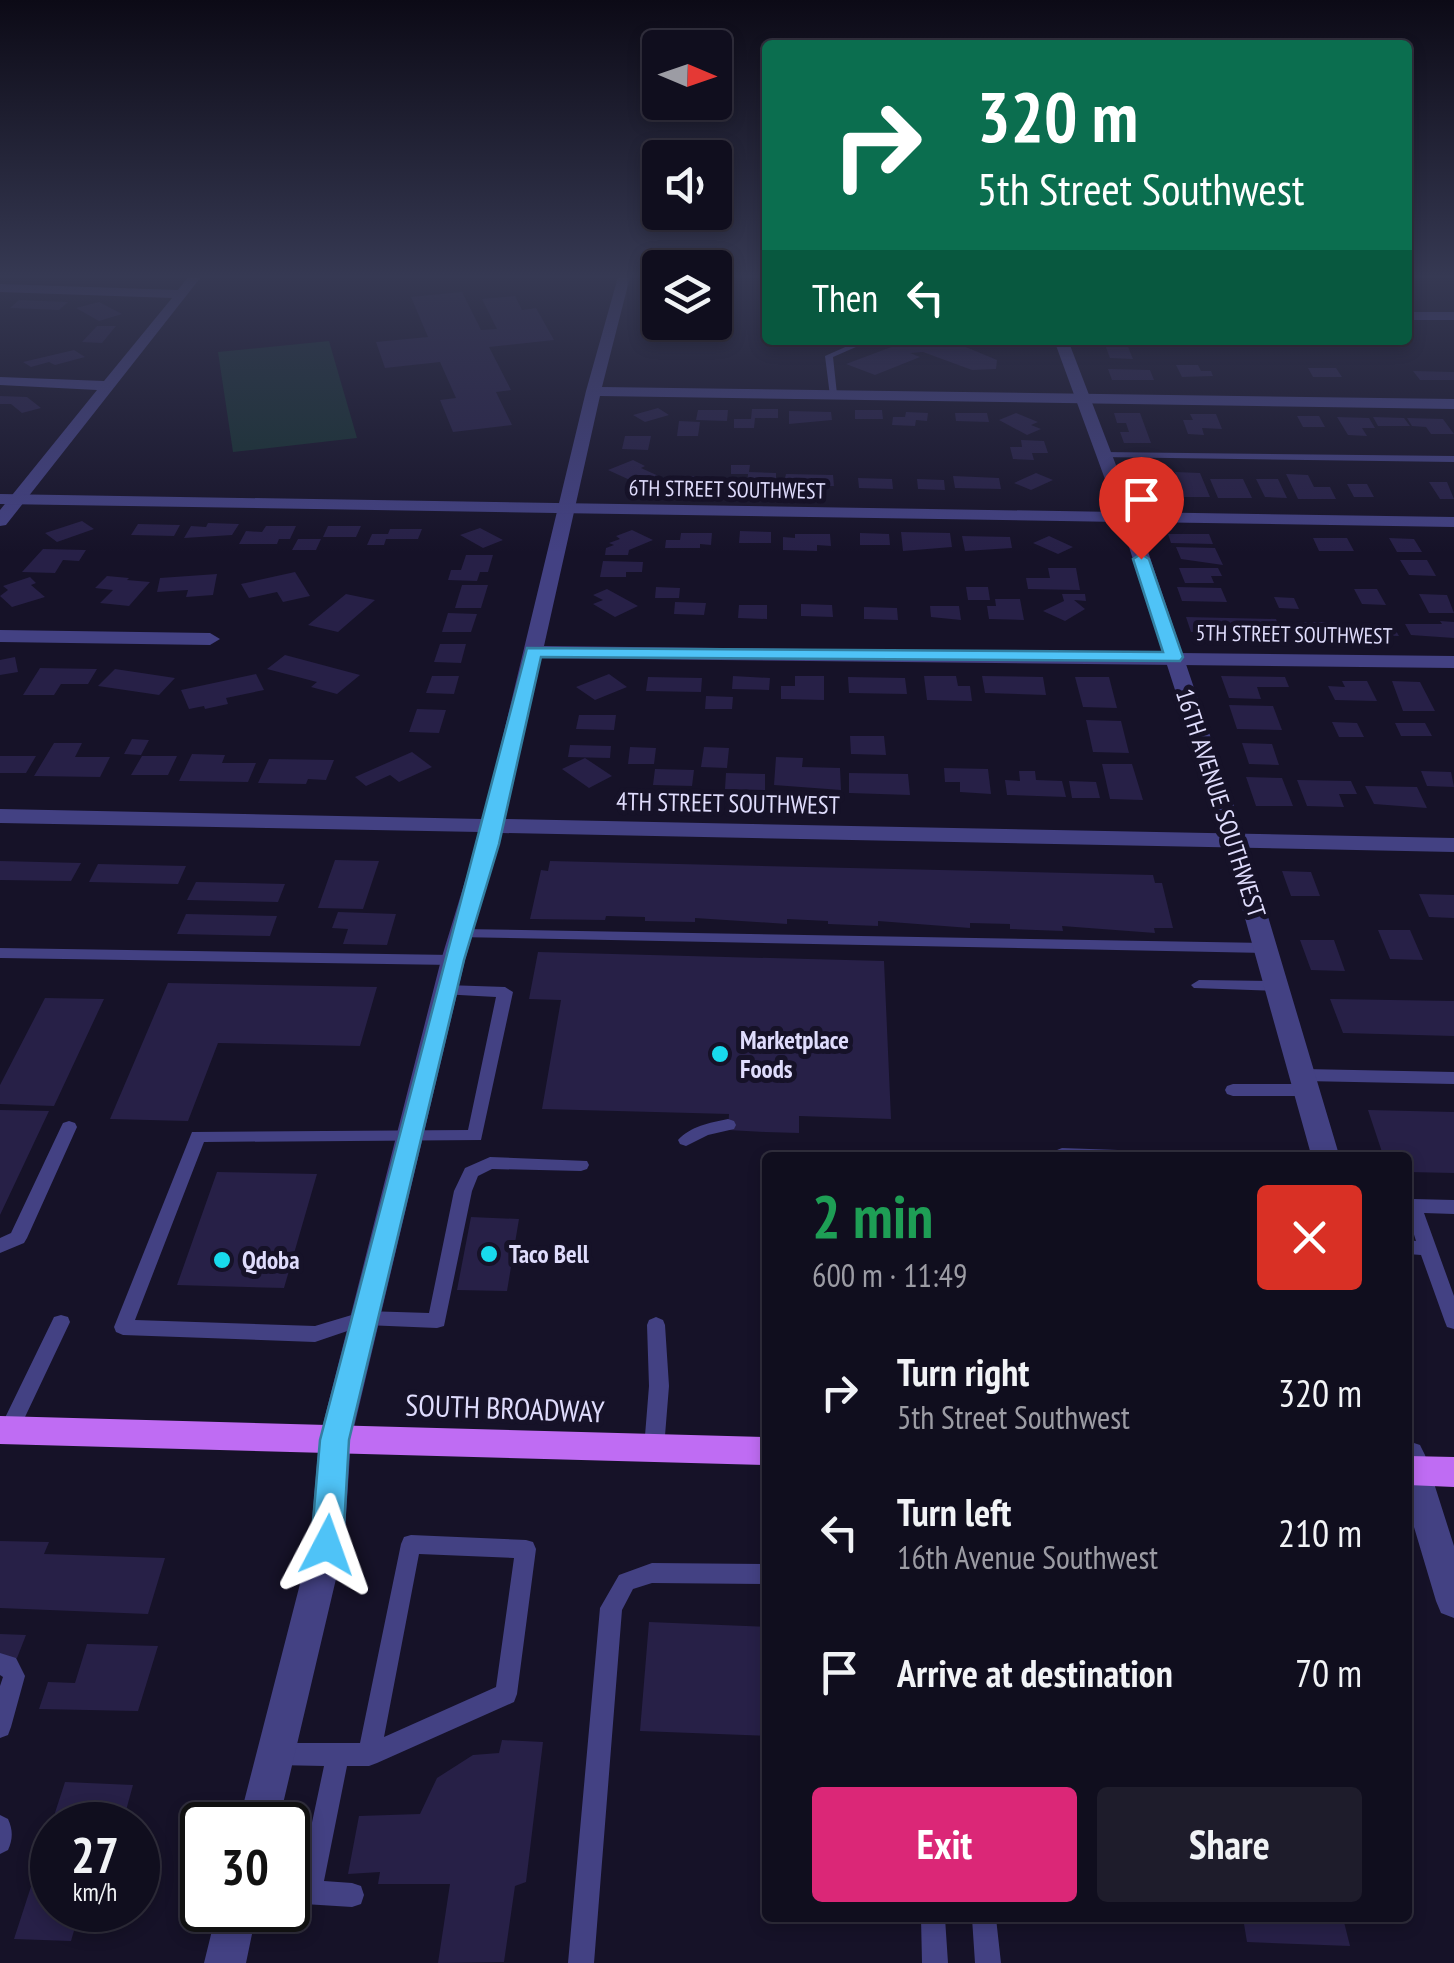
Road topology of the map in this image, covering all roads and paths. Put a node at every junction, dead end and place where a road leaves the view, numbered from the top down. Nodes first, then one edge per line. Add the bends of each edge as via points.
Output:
1 (122, 369) edge
2 (599, 369) edge
3 (830, 369) edge
4 (1071, 369) edge
5 (0, 381) edge
6 (108, 386) junction
7 (593, 391) junction
8 (833, 394) junction
9 (1080, 397) junction
10 (1454, 404) edge
11 (1102, 454) junction
12 (1454, 459) edge
13 (9, 499) edge
14 (565, 509) junction
15 (1127, 517) junction
16 (0, 521) edge
17 (1452, 525) edge
18 (0, 636) edge
19 (210, 639) dead end
20 (533, 652) junction
21 (1174, 657) junction
22 (1454, 662) edge
23 (0, 816) edge
24 (493, 825) junction
25 (1234, 840) junction
26 (1454, 844) edge
27 (457, 947) junction
28 (1266, 948) junction
29 (0, 953) edge
30 (1199, 984) dead end
31 (1280, 986) junction
32 (446, 990) junction
33 (1454, 1078) edge
34 (1306, 1082) junction
35 (1233, 1090) dead end
36 (728, 1125) dead end
37 (69, 1127) dead end
38 (409, 1137) junction
39 (686, 1140) dead end
40 (1324, 1152) edge
41 (581, 1165) dead end
42 (1454, 1207) edge
43 (0, 1246) edge
44 (1412, 1248) edge
45 (1428, 1248) junction
46 (365, 1318) junction
47 (62, 1322) dead end
48 (1454, 1322) edge
49 (656, 1325) dead end
50 (4, 1430) edge
51 (334, 1440) junction
52 (654, 1448) junction
53 (762, 1452) edge
54 (1412, 1465) edge
55 (1454, 1472) edge
56 (1412, 1474) edge
57 (762, 1574) edge
58 (1454, 1601) edge
59 (0, 1664) edge
60 (0, 1727) edge
61 (276, 1754) junction
62 (338, 1755) junction
63 (369, 1755) junction
64 (264, 1802) edge
65 (0, 1827) edge
66 (0, 1842) edge
67 (310, 1853) edge
68 (310, 1893) edge
69 (352, 1896) dead end
70 (933, 1922) edge
71 (984, 1922) edge
72 (232, 1932) edge
73 (224, 1963) edge
74 (581, 1963) edge
75 (935, 1963) edge
76 (988, 1963) edge

1 - 6 street
2 - 7 street
3 - 8 lane
4 - 9 street, 16TH AVENUE SOUTHWEST
5 - 6 street
6 - 13 street
7 - 8 street
7 - 14 street
8 - 9 street
9 - 10 street
9 - 11 street, 16TH AVENUE SOUTHWEST
11 - 12 lane
11 - 15 street, 16TH AVENUE SOUTHWEST
13 - 14 street, 6TH STREET SOUTHWEST
13 - 16 street
14 - 15 street, 6TH STREET SOUTHWEST
14 - 20 street
15 - 17 street, 6TH STREET SOUTHWEST
15 - 21 street, 16TH AVENUE SOUTHWEST
18 - 19 street
20 - 21 street, 5TH STREET SOUTHWEST
20 - 24 street
21 - 22 street, 5TH STREET SOUTHWEST
21 - 25 street, 16TH AVENUE SOUTHWEST
23 - 24 street, 4TH STREET SOUTHWEST
24 - 25 street, 4TH STREET SOUTHWEST
24 - 27 street
25 - 26 street, 4TH STREET SOUTHWEST
25 - 28 street, 16TH AVENUE SOUTHWEST
27 - 28 lane
27 - 29 lane
27 - 32 street
28 - 31 street, 16TH AVENUE SOUTHWEST
30 - 31 lane
31 - 34 street, 16TH AVENUE SOUTHWEST
32 - 38 street
32 - 38 lane via 505,992 474,1136
33 - 34 lane
34 - 35 lane
34 - 40 street, 16TH AVENUE SOUTHWEST
36 - 39 lane
37 - 43 lane via 18,1238
38 - 46 street
38 - 46 lane via 198,1136 122,1328 315,1334
41 - 46 lane via 490,1163 471,1172 437,1321
42 - 45 lane via 1413,1206
44 - 45 lane
45 - 48 lane
46 - 51 street
47 - 50 lane
49 - 52 lane
50 - 51 main road, SOUTH BROADWAY
51 - 52 main road, SOUTH BROADWAY
51 - 61 street via 327,1545
52 - 53 main road, SOUTH BROADWAY
54 - 55 main road
56 - 58 street
57 - 74 lane via 652,1573 626,1582 612,1608
59 - 60 lane via 14,1676
61 - 62 lane
61 - 64 street
62 - 63 lane
62 - 67 lane
63 - 63 lane via 506,1694 526,1548 411,1544
65 - 66 lane
68 - 69 lane
70 - 75 lane
71 - 76 lane
72 - 73 street

